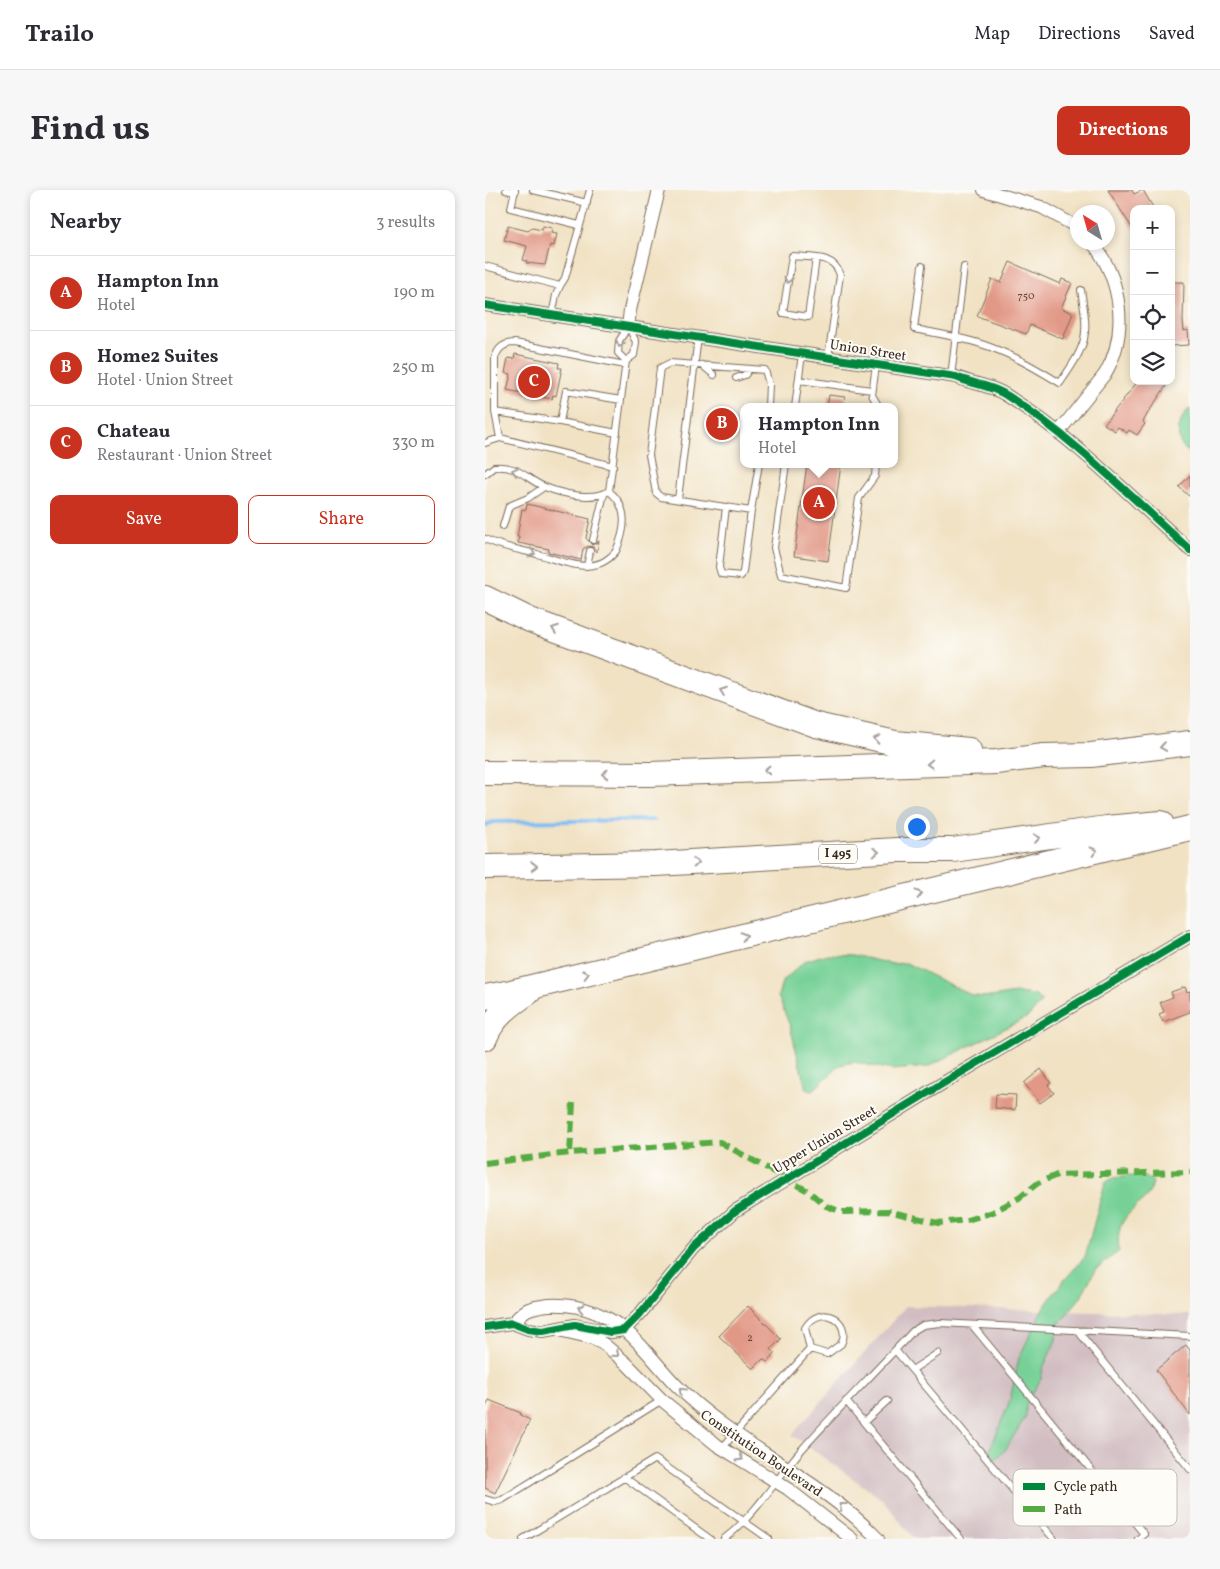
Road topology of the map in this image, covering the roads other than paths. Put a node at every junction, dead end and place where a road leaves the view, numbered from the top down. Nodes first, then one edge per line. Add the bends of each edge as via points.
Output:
1 (506, 190) edge
2 (533, 190) edge
3 (590, 190) edge
4 (659, 190) edge
5 (984, 190) edge
6 (515, 191) edge
7 (587, 203) junction
8 (1070, 223) edge
9 (579, 224) junction
10 (1096, 250) edge
11 (816, 258) junction
12 (485, 266) edge
13 (922, 266) dead end
14 (964, 268) dead end
15 (560, 286) junction
16 (1081, 290) dead end
17 (485, 305) edge
18 (552, 316) junction
19 (628, 327) junction
20 (698, 337) junction
21 (956, 337) junction
22 (802, 354) junction
23 (828, 358) junction
24 (625, 363) junction
25 (699, 365) junction
26 (876, 365) junction
27 (749, 369) junction
28 (714, 375) dead end
29 (951, 377) junction
30 (736, 378) dead end
31 (799, 380) junction
32 (873, 390) junction
33 (621, 400) junction
34 (768, 403) edge
35 (796, 403) edge
36 (877, 403) edge
37 (495, 412) junction
38 (560, 422) junction
39 (617, 433) junction
40 (1058, 433) junction
41 (500, 438) junction
42 (485, 443) edge
43 (613, 466) junction
44 (758, 468) edge
45 (785, 468) edge
46 (876, 468) edge
47 (485, 474) edge
48 (544, 486) junction
49 (606, 493) junction
50 (678, 500) junction
51 (726, 507) junction
52 (751, 511) junction
53 (503, 526) dead end
54 (485, 539) edge
55 (593, 540) dead end
56 (1190, 550) edge
57 (590, 551) dead end
58 (587, 566) junction
59 (485, 598) edge
60 (485, 617) edge
61 (530, 620) junction
62 (1190, 743) edge
63 (1135, 751) junction
64 (488, 773) edge
65 (1190, 819) edge
66 (1190, 828) edge
67 (485, 867) edge
68 (1190, 936) edge
69 (539, 986) junction
70 (485, 997) edge
71 (485, 1038) edge
72 (512, 1323) junction
73 (972, 1325) junction
74 (485, 1327) edge
75 (556, 1330) junction
76 (623, 1330) junction
77 (1077, 1330) junction
78 (1190, 1336) edge
79 (810, 1349) junction
80 (895, 1350) junction
81 (938, 1353) dead end
82 (912, 1370) junction
83 (662, 1400) junction
84 (847, 1401) junction
85 (887, 1401) dead end
86 (864, 1422) junction
87 (733, 1434) junction
88 (722, 1448) junction
89 (788, 1466) junction
90 (1091, 1469) edge
91 (1190, 1469) edge
92 (624, 1477) junction
93 (776, 1481) junction
94 (1013, 1490) edge
95 (485, 1499) edge
96 (743, 1522) junction
97 (1043, 1526) edge
98 (1137, 1526) edge
99 (523, 1539) edge
100 (710, 1539) edge
101 (724, 1539) edge
102 (769, 1539) edge
103 (852, 1539) edge
104 (878, 1539) edge
105 (961, 1539) edge
106 (1054, 1539) edge
107 (1138, 1539) edge

1 - 6 lane
2 - 7 lane
3 - 7 lane
4 - 19 street
5 - 8 street via 1041,207
6 - 9 lane via 511,208
7 - 9 lane
9 - 15 lane
10 - 40 street via 1118,298 1119,338 1105,374
11 -> 11 lane via 792,256 783,313 807,317
11 - 23 lane via 830,260 837,265 840,275
12 - 15 lane
13 - 21 lane via 914,329
14 - 21 lane
15 - 18 lane
16 - 21 lane via 1087,328 1081,353 1060,382 991,347
17 - 18 street, Union Street
18 - 19 street, Union Street
19 - 20 street, Union Street
19 -> 24 lane via 619,341 618,353
19 - 24 lane via 636,342 634,355
20 - 22 street, Union Street
20 - 25 lane
21 - 29 lane
22 - 23 street, Union Street
22 - 31 lane
23 - 26 street, Union Street
24 - 33 lane
24 - 37 lane via 509,343 500,348 495,358
25 - 27 lane
25 - 28 lane
25 - 50 lane
25 - 50 lane via 665,365 660,368 657,384 649,466 656,493
26 - 29 street, Union Street
26 - 32 lane
27 - 30 lane via 745,375
27 - 34 lane via 765,370 769,376
29 - 40 street, Union Street via 1005,394
31 - 32 lane
31 - 35 lane
32 - 36 lane
33 - 38 lane via 566,392
33 - 39 lane
37 - 38 lane
37 - 41 lane
38 - 39 lane
39 - 43 lane
40 - 56 street, Union Street
41 - 42 lane
41 - 43 lane
43 - 49 lane
44 - 52 lane
45 - 46 lane via 773,548 781,574 846,588 859,498 875,476
48 -> 47 lane via 515,470 494,467
48 - 49 lane via 593,498
48 - 53 lane via 509,506
49 - 55 lane
49 - 58 lane via 619,499 624,509 618,547 609,558
50 - 51 lane
51 - 52 lane
51 - 52 lane via 719,567 721,574 741,576
54 -> 58 lane via 565,564
57 - 58 lane
59 - 61 highway
60 - 61 highway
63 -> 61 highway via 983,751 895,743 816,725
62 -> 63 highway
63 -> 64 highway via 996,762 790,770 650,774
67 -> 65 highway, I 495 via 656,864 897,850 953,850
69 -> 66 highway
68 - 76 street, Upper Union Street via 735,1211 694,1248
69 - 70 highway
69 - 71 highway via 504,1010
72 - 74 street
72 - 75 street via 528,1329
76 -> 72 street via 605,1316 574,1306 545,1306 528,1310
73 - 77 lane
73 - 80 lane via 923,1325
73 - 90 lane
75 - 76 street via 575,1325 611,1332
75 -> 83 street, Constitution Boulevard via 593,1338 605,1345
87 -> 76 street, Constitution Boulevard via 685,1393
77 - 78 lane
77 - 91 lane
79 - 79 lane via 827,1354 841,1344 843,1330 838,1321 830,1315 812,1318 805,1328
79 - 87 lane
80 - 82 lane
80 - 84 lane
81 - 82 lane
82 - 94 lane
83 - 88 street, Constitution Boulevard
83 - 95 lane via 502,1500
84 - 86 lane
84 - 89 lane
85 - 86 lane
86 - 105 lane
87 - 88 lane
87 - 89 street, Constitution Boulevard
88 -> 93 street, Constitution Boulevard
89 - 93 lane
104 -> 89 street, Constitution Boulevard
92 - 96 lane via 655,1458
92 - 99 lane
92 - 100 lane
93 - 96 lane
93 - 103 street, Constitution Boulevard
96 - 101 lane
96 - 102 lane
97 - 106 lane
98 - 107 lane via 1144,1534

